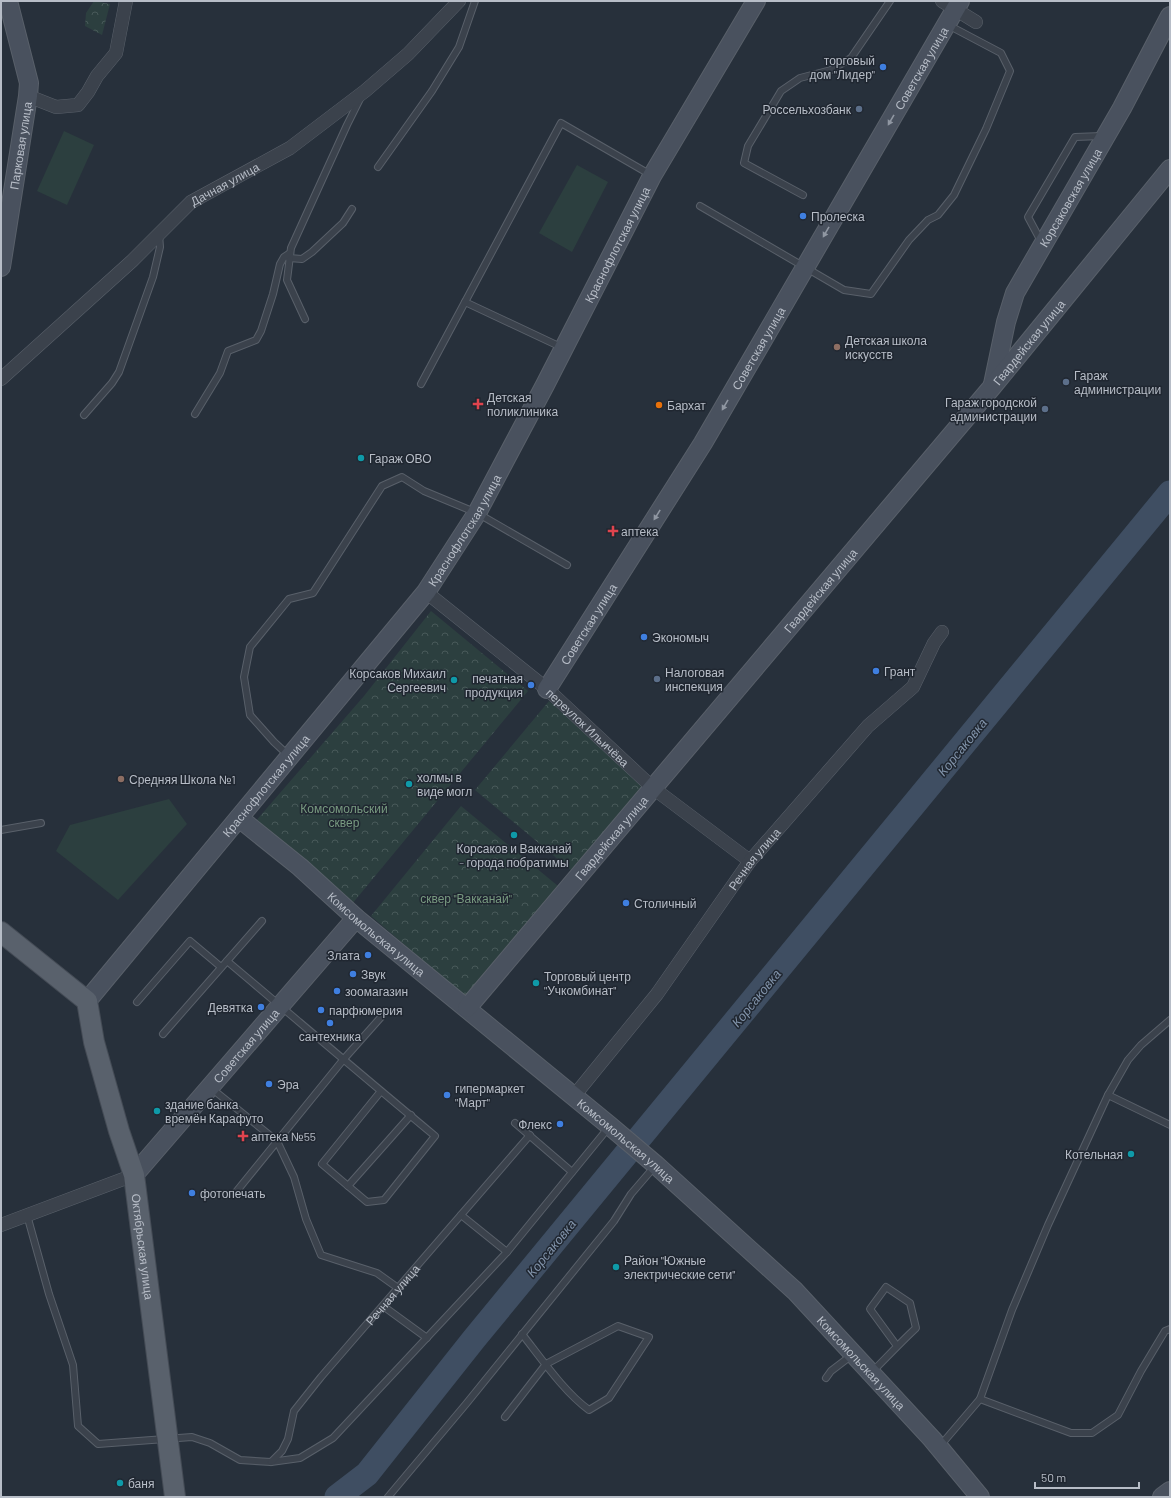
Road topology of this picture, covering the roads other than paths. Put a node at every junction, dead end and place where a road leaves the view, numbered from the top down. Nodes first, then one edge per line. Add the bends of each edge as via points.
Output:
1 (8, 1) edge
2 (126, 1) edge
3 (459, 1) edge
4 (476, 1) edge
5 (756, 1) edge
6 (890, 1) edge
7 (951, 9) edge
8 (1170, 16) edge
9 (976, 22) dead end
10 (365, 91) junction
11 (28, 96) junction
12 (1106, 136) junction
13 (378, 167) dead end
14 (1170, 169) edge
15 (652, 176) junction
16 (803, 195) dead end
17 (700, 206) dead end
18 (352, 209) dead end
19 (159, 234) junction
20 (1043, 245) junction
21 (290, 255) junction
22 (1, 267) edge
23 (806, 267) junction
24 (464, 302) junction
25 (305, 319) dead end
26 (564, 349) junction
27 (1, 379) edge
28 (420, 384) dead end
29 (992, 387) junction
30 (195, 414) dead end
31 (84, 415) dead end
32 (476, 513) junction
33 (567, 565) dead end
34 (426, 592) junction
35 (942, 632) dead end
36 (547, 689) junction
37 (290, 756) junction
38 (653, 788) junction
39 (239, 818) junction
40 (41, 823) dead end
41 (1, 830) edge
42 (750, 861) junction
43 (356, 918) junction
44 (262, 921) dead end
45 (1, 932) edge
46 (226, 961) junction
47 (221, 968) junction
48 (87, 1001) junction
49 (137, 1002) dead end
50 (280, 1007) junction
51 (467, 1008) junction
52 (382, 1016) dead end
53 (1170, 1020) edge
54 (164, 1034) dead end
55 (343, 1060) junction
56 (211, 1088) junction
57 (381, 1091) junction
58 (1108, 1095) junction
59 (574, 1096) junction
60 (411, 1116) junction
61 (515, 1123) dead end
62 (1170, 1125) edge
63 (616, 1131) junction
64 (530, 1135) junction
65 (277, 1141) junction
66 (651, 1161) junction
67 (572, 1172) junction
68 (134, 1175) junction
69 (348, 1186) junction
70 (236, 1192) dead end
71 (27, 1215) junction
72 (461, 1216) junction
73 (1, 1225) edge
74 (506, 1252) junction
75 (398, 1288) junction
76 (383, 1306) junction
77 (1170, 1329) edge
78 (522, 1334) junction
79 (426, 1338) junction
80 (897, 1346) junction
81 (854, 1354) junction
82 (546, 1364) junction
83 (871, 1373) junction
84 (826, 1378) dead end
85 (980, 1399) junction
86 (505, 1417) dead end
87 (168, 1440) junction
88 (939, 1447) junction
89 (271, 1462) junction
90 (1170, 1491) edge
91 (175, 1497) edge
92 (388, 1497) edge
93 (980, 1497) edge
94 (1162, 1497) edge

1 - 11 main road, Парковая улица via 29,83
2 - 11 street, Парковая улица via 116,53 78,105 56,107
3 - 10 street, Дачная улица via 408,54
4 - 13 lane via 459,47
5 - 15 main road, Краснофлотская улица
6 - 16 lane via 852,58 830,70 800,78 781,91 748,146 744,163
7 - 9 street
7 -> 23 main road, Советская улица
7 - 23 lane via 1001,53 1010,71 954,195 938,215 928,220 908,240 872,294 844,290
8 - 12 main road, Корсаковская улица
10 - 19 street, Дачная улица via 290,148 191,202
10 - 21 lane via 308,210
11 - 22 main road, Парковая улица
12 - 20 main road, Корсаковская улица
12 - 20 lane via 1075,137 1028,217
14 - 29 main road, Гвардейская улица
15 - 24 lane via 561,123
15 - 26 main road, Краснофлотская улица
17 - 23 lane
18 - 21 lane via 343,223 312,252 302,259
19 - 27 street, Дачная улица
19 - 31 lane via 160,247 153,277 119,372
20 - 29 main road, Корсаковская улица via 1015,293
21 - 25 lane via 287,280
21 - 30 lane via 284,257 280,264 259,335 256,340 228,351 220,373
23 -> 36 main road, Советская улица via 703,443
24 - 26 lane
24 - 28 lane
26 - 32 main road, Краснофлотская улица
29 - 38 main road, Гвардейская улица
32 - 33 lane
32 - 34 main road, Краснофлотская улица
32 - 37 lane via 424,491 402,477 382,486 313,593 289,599 250,647 244,677 250,715
34 - 36 street, переулок Ильичёва
34 - 37 main road, Краснофлотская улица
35 - 42 street, Речная улица via 913,687 868,726
36 - 38 street, переулок Ильичёва
37 - 39 main road, Краснофлотская улица
38 - 42 street, переулок Ильичёва
38 - 51 main road, Гвардейская улица
39 - 43 main road, Комсомольская улица via 300,867
39 - 48 main road, Краснофлотская улица
40 - 41 lane
42 - 59 street, Речная улица via 657,994
43 - 50 main road, Советская улица
43 - 51 main road, Комсомольская улица
44 - 46 lane
45 - 48 main road
46 - 47 lane
46 - 50 lane
47 - 49 lane via 190,940
47 - 54 lane
48 - 68 main road, Октябрьская улица via 94,1042
50 - 55 lane
50 - 56 main road, Советская улица
51 - 59 main road, Комсомольская улица
52 - 55 lane
53 - 58 lane via 1128,1060
55 - 57 lane
55 - 65 lane
56 - 65 lane
56 - 68 main road, Советская улица
57 - 60 lane
57 - 69 lane via 322,1164
58 - 62 lane
58 - 85 lane via 1012,1310
59 - 63 main road, Комсомольская улица
60 - 69 lane
60 - 69 lane via 435,1136 384,1200 367,1202
61 - 64 lane
63 - 66 main road, Комсомольская улица
63 - 67 lane
64 - 67 lane
64 - 72 lane, Речная улица
65 - 70 lane
65 - 75 lane via 294,1177 306,1219 321,1255 377,1273
66 - 78 lane via 614,1221
66 - 81 main road, Комсомольская улица via 795,1291
67 - 74 lane
68 - 71 street, Советская улица
68 - 87 main road, Октябрьская улица
71 - 73 street, Советская улица
71 - 87 lane via 49,1294 73,1365 78,1426 98,1444
72 - 74 lane
72 - 75 lane, Речная улица
74 - 79 lane
75 - 76 lane, Речная улица
76 - 79 lane
76 - 89 lane, Речная улица via 294,1411 288,1439 282,1451
77 - 85 lane via 1165,1331 1118,1415 1092,1433 1071,1433
78 - 82 lane
78 - 92 lane
79 - 89 lane via 333,1438 300,1458
80 - 80 lane via 916,1328 910,1303 886,1287 870,1309
80 - 83 lane
81 - 83 main road, Комсомольская улица
81 - 84 lane via 831,1371
82 - 82 lane via 577,1402 589,1410 609,1398 649,1338 618,1326
82 - 86 lane
83 - 88 main road, Комсомольская улица
85 - 88 lane
87 - 89 lane via 192,1438 210,1443 240,1460
87 - 91 main road, Октябрьская улица
88 - 93 main road, Комсомольская улица
90 - 94 main road

